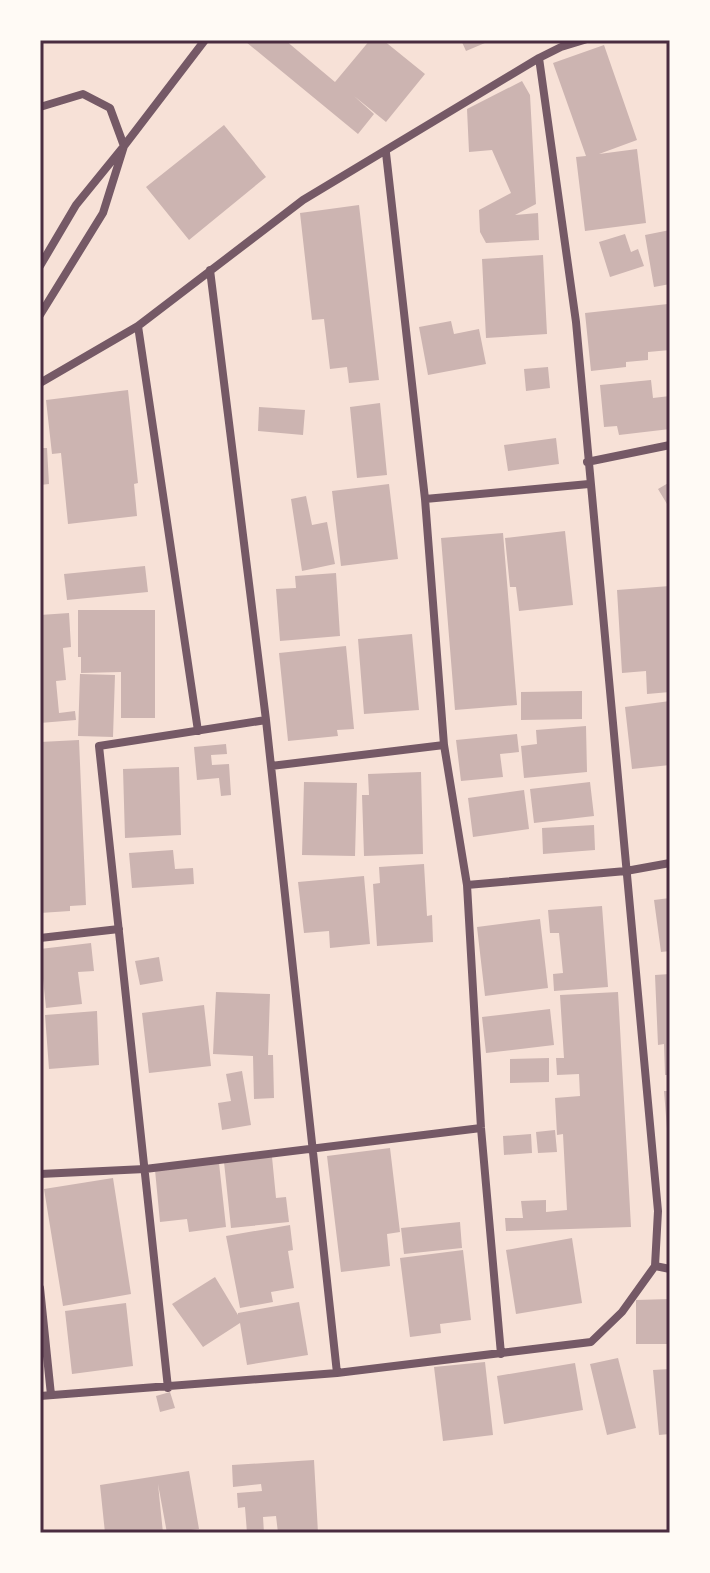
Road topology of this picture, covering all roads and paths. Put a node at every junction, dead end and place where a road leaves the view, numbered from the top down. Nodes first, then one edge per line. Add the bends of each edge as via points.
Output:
1 (205, 40) edge
2 (583, 40) edge
3 (539, 58) junction
4 (40, 107) edge
5 (124, 146) junction
6 (386, 153) junction
7 (40, 266) edge
8 (210, 270) junction
9 (40, 315) edge
10 (138, 326) junction
11 (40, 383) edge
12 (670, 445) edge
13 (587, 462) junction
14 (589, 484) junction
15 (425, 499) junction
16 (266, 720) junction
17 (198, 731) junction
18 (444, 745) junction
19 (271, 766) junction
20 (670, 863) edge
21 (626, 871) junction
22 (467, 885) junction
23 (119, 929) junction
24 (40, 938) edge
25 (481, 1128) junction
26 (313, 1150) junction
27 (145, 1169) junction
28 (40, 1174) edge
29 (655, 1266) junction
30 (670, 1269) edge
31 (40, 1288) edge
32 (501, 1354) junction
33 (337, 1373) junction
34 (168, 1388) junction
35 (51, 1395) junction
36 (40, 1396) edge

1 - 5 street
2 - 3 street
3 - 6 street
3 - 13 street via 576,322
4 - 5 street via 83,94 110,108
5 - 7 street via 76,205
5 - 9 street via 103,213
6 - 8 street via 303,200
6 - 15 street
8 - 10 street
8 - 16 street
10 - 11 street
10 - 17 street
12 - 13 street
13 - 14 street
14 - 15 street
14 - 21 street
15 - 18 street
16 - 17 street
16 - 19 street
17 - 23 street via 99,746
18 - 19 street
18 - 22 street
19 - 26 street
20 - 21 street
21 - 22 street
21 - 29 street via 658,1211
22 - 25 street
23 - 24 street
23 - 27 street
25 - 26 street
25 - 32 street
26 - 27 street
26 - 33 street
27 - 28 street
27 - 34 street
29 - 30 street
29 - 32 street via 622,1312 591,1342
31 - 35 street
32 - 33 street
33 - 34 street
34 - 35 street
35 - 36 street

